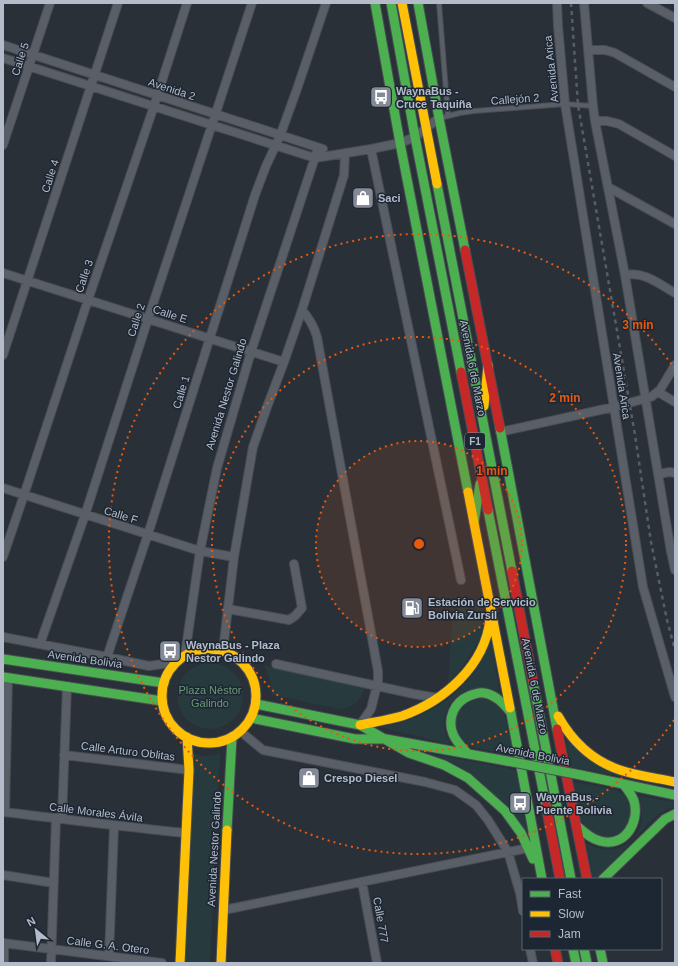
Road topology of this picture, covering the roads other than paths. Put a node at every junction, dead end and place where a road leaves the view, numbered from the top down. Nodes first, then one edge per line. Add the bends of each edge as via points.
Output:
1 (50, 3) edge
2 (118, 3) edge
3 (186, 3) edge
4 (252, 3) edge
5 (326, 3) edge
6 (375, 3) edge
7 (391, 3) edge
8 (402, 3) edge
9 (418, 3) edge
10 (439, 3) edge
11 (557, 3) edge
12 (584, 3) edge
13 (647, 3) edge
14 (675, 18) edge
15 (3, 45) edge
16 (588, 50) junction
17 (33, 55) junction
18 (3, 58) edge
19 (29, 66) junction
20 (95, 75) junction
21 (91, 85) junction
22 (675, 87) edge
23 (157, 96) junction
24 (565, 104) junction
25 (154, 106) junction
26 (593, 106) junction
27 (215, 114) junction
28 (444, 117) junction
29 (595, 121) junction
30 (212, 125) junction
31 (426, 128) junction
32 (280, 136) junction
33 (415, 138) junction
34 (400, 143) junction
35 (3, 145) edge
36 (276, 146) junction
37 (318, 148) junction
38 (371, 149) junction
39 (345, 153) junction
40 (334, 155) junction
41 (675, 156) edge
42 (315, 158) junction
43 (608, 187) junction
44 (675, 224) edge
45 (3, 273) edge
46 (625, 275) junction
47 (27, 281) junction
48 (675, 293) edge
49 (88, 300) junction
50 (302, 310) junction
51 (148, 319) junction
52 (209, 339) junction
53 (251, 352) junction
54 (3, 355) edge
55 (284, 362) junction
56 (488, 365) junction
57 (675, 365) edge
58 (658, 392) junction
59 (646, 398) junction
60 (675, 402) edge
61 (614, 407) junction
62 (483, 422) junction
63 (500, 432) junction
64 (675, 473) edge
65 (658, 474) junction
66 (482, 476) junction
67 (3, 488) edge
68 (24, 495) junction
69 (85, 515) junction
70 (474, 522) junction
71 (148, 534) junction
72 (200, 551) junction
73 (673, 551) edge
74 (3, 557) edge
75 (234, 557) junction
76 (294, 564) dead end
77 (675, 570) edge
78 (461, 580) dead end
79 (490, 604) junction
80 (228, 609) junction
81 (3, 637) edge
82 (40, 644) junction
83 (223, 650) junction
84 (185, 655) junction
85 (107, 657) junction
86 (3, 659) edge
87 (177, 662) junction
88 (276, 664) dead end
89 (6, 677) edge
90 (164, 683) junction
91 (67, 686) junction
92 (377, 686) junction
93 (675, 697) edge
94 (438, 698) junction
95 (162, 701) junction
96 (256, 704) junction
97 (553, 706) junction
98 (511, 713) junction
99 (251, 718) junction
100 (360, 724) junction
101 (240, 731) junction
102 (186, 737) junction
103 (232, 737) junction
104 (386, 739) junction
105 (468, 754) junction
106 (64, 755) junction
107 (189, 770) junction
108 (675, 782) edge
109 (624, 785) junction
110 (675, 795) edge
111 (4, 812) edge
112 (675, 814) edge
113 (59, 818) junction
114 (114, 826) junction
115 (577, 826) junction
116 (186, 833) junction
117 (528, 848) junction
118 (508, 852) junction
119 (3, 875) edge
120 (541, 878) edge
121 (541, 878) edge
122 (560, 878) edge
123 (571, 878) edge
124 (587, 878) edge
125 (604, 878) edge
126 (362, 882) junction
127 (54, 883) junction
128 (522, 905) edge
129 (224, 910) junction
130 (4, 943) edge
131 (51, 949) junction
132 (530, 950) edge
133 (556, 950) edge
134 (573, 950) edge
135 (584, 950) edge
136 (600, 950) edge
137 (109, 956) junction
138 (4, 963) edge
139 (51, 963) edge
140 (162, 963) edge
141 (180, 963) edge
142 (221, 963) edge
143 (377, 963) edge
144 (533, 963) edge
145 (558, 963) edge
146 (576, 963) edge
147 (587, 963) edge
148 (603, 963) edge

1 - 17 street, Calle 5
2 - 20 street, Calle 4
3 - 23 street, Calle 3
4 - 27 street, Calle 2
5 - 32 street, Calle 1
6 - 34 main road
7 - 33 main road, Avenida 6 de Marzo / F1
8 - 31 main road, Avenida 6 de Marzo / F1
9 - 28 main road, Avenida 6 de Marzo
10 - 28 lane
11 - 24 street, Avenida Arica
12 - 16 street, Avenida Arica
13 - 14 street
15 - 17 street, Avenida 2
16 - 22 street via 615,53
16 - 26 street, Avenida Arica
17 - 19 street, Calle 5
17 - 20 street, Avenida 2
18 - 19 street, Avenida 2
19 - 21 street, Avenida 2
19 - 35 street, Calle 5
20 - 21 street, Calle 4
20 - 23 street, Avenida 2
21 - 25 street, Avenida 2
21 - 47 street, Calle 4
23 - 25 street, Calle 3
23 - 27 street, Avenida 2
24 - 26 lane, Callejón 2
24 - 28 lane, Callejón 2 via 474,111
24 - 61 street, Avenida Arica
25 - 30 street, Avenida 2
25 - 49 street, Calle 3
26 - 29 street, Avenida Arica
27 - 30 street, Calle 2
27 - 32 street, Avenida 2
28 - 31 street, Avenida 2
28 - 56 main road, Avenida 6 de Marzo
29 - 41 street via 618,124
29 - 43 street, Avenida Arica
30 - 36 street, Avenida 2
30 - 51 street, Calle 2
31 - 33 street, Avenida 2
31 - 62 main road, Avenida 6 de Marzo / F1
32 - 36 street, Calle 1
32 - 37 street, Avenida 2
33 - 34 street, Avenida 2
33 - 66 main road, Avenida 6 de Marzo / F1
34 - 38 street, Avenida 2
34 - 70 main road
36 - 42 street, Avenida 2
36 - 52 street, Calle 1 via 255,195
37 - 40 street, Avenida 2
37 - 42 street, Avenida Nestor Galindo
38 - 39 street, Avenida 2
38 - 78 street
39 - 40 street, Avenida 2
39 - 50 street via 344,175
40 - 42 street, Avenida 2
42 - 53 street, Avenida Nestor Galindo
43 - 44 street
43 - 46 street, Avenida Arica
45 - 47 street, Calle E
46 - 48 street via 645,276
46 - 59 street, Avenida Arica
47 - 49 street, Calle E
47 - 54 street, Calle 4
49 - 51 street, Calle E
49 - 68 street, Calle 3
50 - 55 street
50 - 92 street via 316,330 378,671
51 - 52 street, Calle E
51 - 69 street, Calle 2
52 - 53 street, Calle E
52 - 71 street, Calle 1
53 - 55 street, Calle E
53 - 72 street, Avenida Nestor Galindo via 217,468
55 - 75 street via 253,447
56 - 62 main road
56 - 63 main road, Avenida 6 de Marzo
57 - 58 street
58 - 59 street
58 - 60 street
59 - 61 street
59 - 65 street, Avenida Arica
61 - 63 street
61 - 93 street, Avenida Arica via 643,587
62 - 123 main road, Avenida 6 de Marzo / F1
63 - 97 main road, Avenida 6 de Marzo
64 - 65 street
65 - 73 street, Avenida Arica
66 - 70 main road
66 - 122 main road, Avenida 6 de Marzo / F1
67 - 68 street, Calle F
68 - 69 street, Calle F
68 - 74 street, Calle 3
69 - 71 street, Calle F
69 - 82 street, Calle 2
70 - 79 main road
71 - 72 street, Calle F
71 - 85 street, Calle 1
72 - 75 street, Calle F
72 - 84 street, Avenida Nestor Galindo
73 - 77 street, Avenida Arica
75 - 80 street
76 - 80 street via 302,608 296,616 289,620
79 - 94 main road via 487,637 476,658 453,687
79 - 98 main road
80 - 83 street
81 - 82 street
82 - 85 street
83 - 84 main road via 206,648
83 - 96 main road via 236,656 246,665 257,691
84 - 87 main road
85 - 87 street via 149,666
86 - 90 main road, Avenida Bolivia
87 - 90 main road
88 - 92 street
89 - 91 main road
89 - 111 street
90 - 95 main road
91 - 95 main road
91 - 106 street
92 - 94 street
92 - 100 street via 371,709
94 - 100 main road via 428,705 388,720
95 - 102 main road via 170,722
96 - 99 main road
96 - 100 main road, Avenida Bolivia
97 - 108 main road via 576,742 593,756 619,770
97 - 115 main road, Avenida 6 de Marzo
98 - 105 main road via 502,703 483,692 462,699 455,706 450,718 451,731
98 - 120 main road
99 - 101 main road
99 - 104 main road, Avenida Bolivia via 355,740
100 - 104 main road, Avenida Bolivia
101 - 103 main road
101 - 118 street via 263,750 455,790 476,805
102 - 103 main road via 213,743
102 - 107 main road
103 - 129 main road, Avenida Nestor Galindo
104 - 105 main road, Avenida Bolivia
104 - 117 main road via 409,753 444,765 468,778 505,811
105 - 109 main road, Avenida Bolivia, bridge
106 - 107 street, Calle Arturo Oblitas
106 - 113 street
107 - 116 main road
109 - 110 main road, Avenida Bolivia
109 - 115 main road via 634,800 637,814 626,836 618,841 604,842 589,836
111 - 113 street, Calle Morales Ávila
112 - 125 main road via 664,819
113 - 114 street, Calle Morales Ávila
113 - 127 street
114 - 116 street, Calle Morales Ávila
114 - 137 street
115 - 124 main road, Avenida 6 de Marzo
116 - 141 main road
117 - 118 street
117 - 121 main road
118 - 126 street
118 - 128 street
119 - 127 street
126 - 129 street
126 - 143 street, Calle 777
127 - 131 street
129 - 142 main road, Avenida Nestor Galindo
130 - 131 street, Calle G. A. Otero
130 - 138 street
131 - 137 street, Calle G. A. Otero
131 - 139 street
132 - 144 street
133 - 145 main road
134 - 146 main road
135 - 147 main road
136 - 148 main road
137 - 140 street, Calle G. A. Otero

